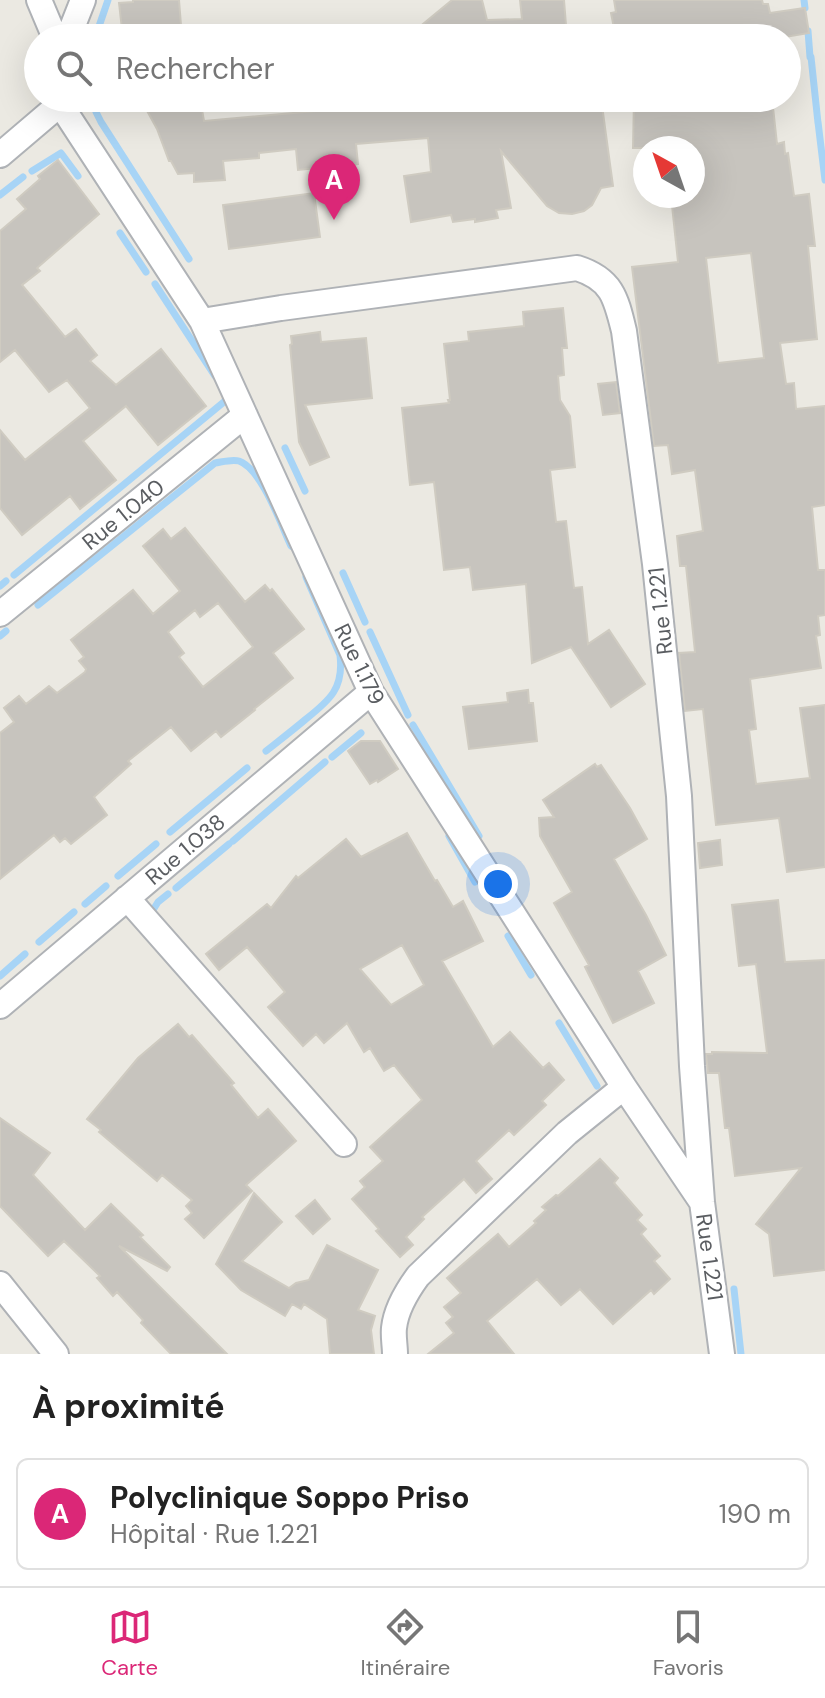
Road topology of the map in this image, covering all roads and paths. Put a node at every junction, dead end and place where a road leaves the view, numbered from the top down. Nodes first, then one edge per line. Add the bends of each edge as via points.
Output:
1 (39, 0) edge
2 (83, 0) edge
3 (49, 24) edge
4 (74, 24) edge
5 (48, 112) edge
6 (67, 112) edge
7 (0, 155) edge
8 (202, 321) junction
9 (245, 415) junction
10 (0, 614) edge
11 (371, 692) junction
12 (127, 898) junction
13 (0, 1006) edge
14 (624, 1087) junction
15 (344, 1144) dead end
16 (702, 1202) junction
17 (0, 1284) edge
18 (56, 1354) edge
19 (395, 1354) edge
20 (722, 1354) edge

1 - 3 street
2 - 4 street
5 - 7 street
6 - 8 street, Rue 1.179
8 - 9 street, Rue 1.179
8 - 16 street, Rue 1.221 via 577,268 594,273 609,288 624,331 678,781
9 - 10 street, Rue 1.040
9 - 11 street, Rue 1.179
11 - 12 street, Rue 1.038
11 - 14 street, Rue 1.179
12 - 13 street, Rue 1.038
12 - 15 street
14 - 16 street, Rue 1.179
14 - 19 street via 567,1133 418,1276 398,1312
16 - 20 street, Rue 1.221
17 - 18 street

